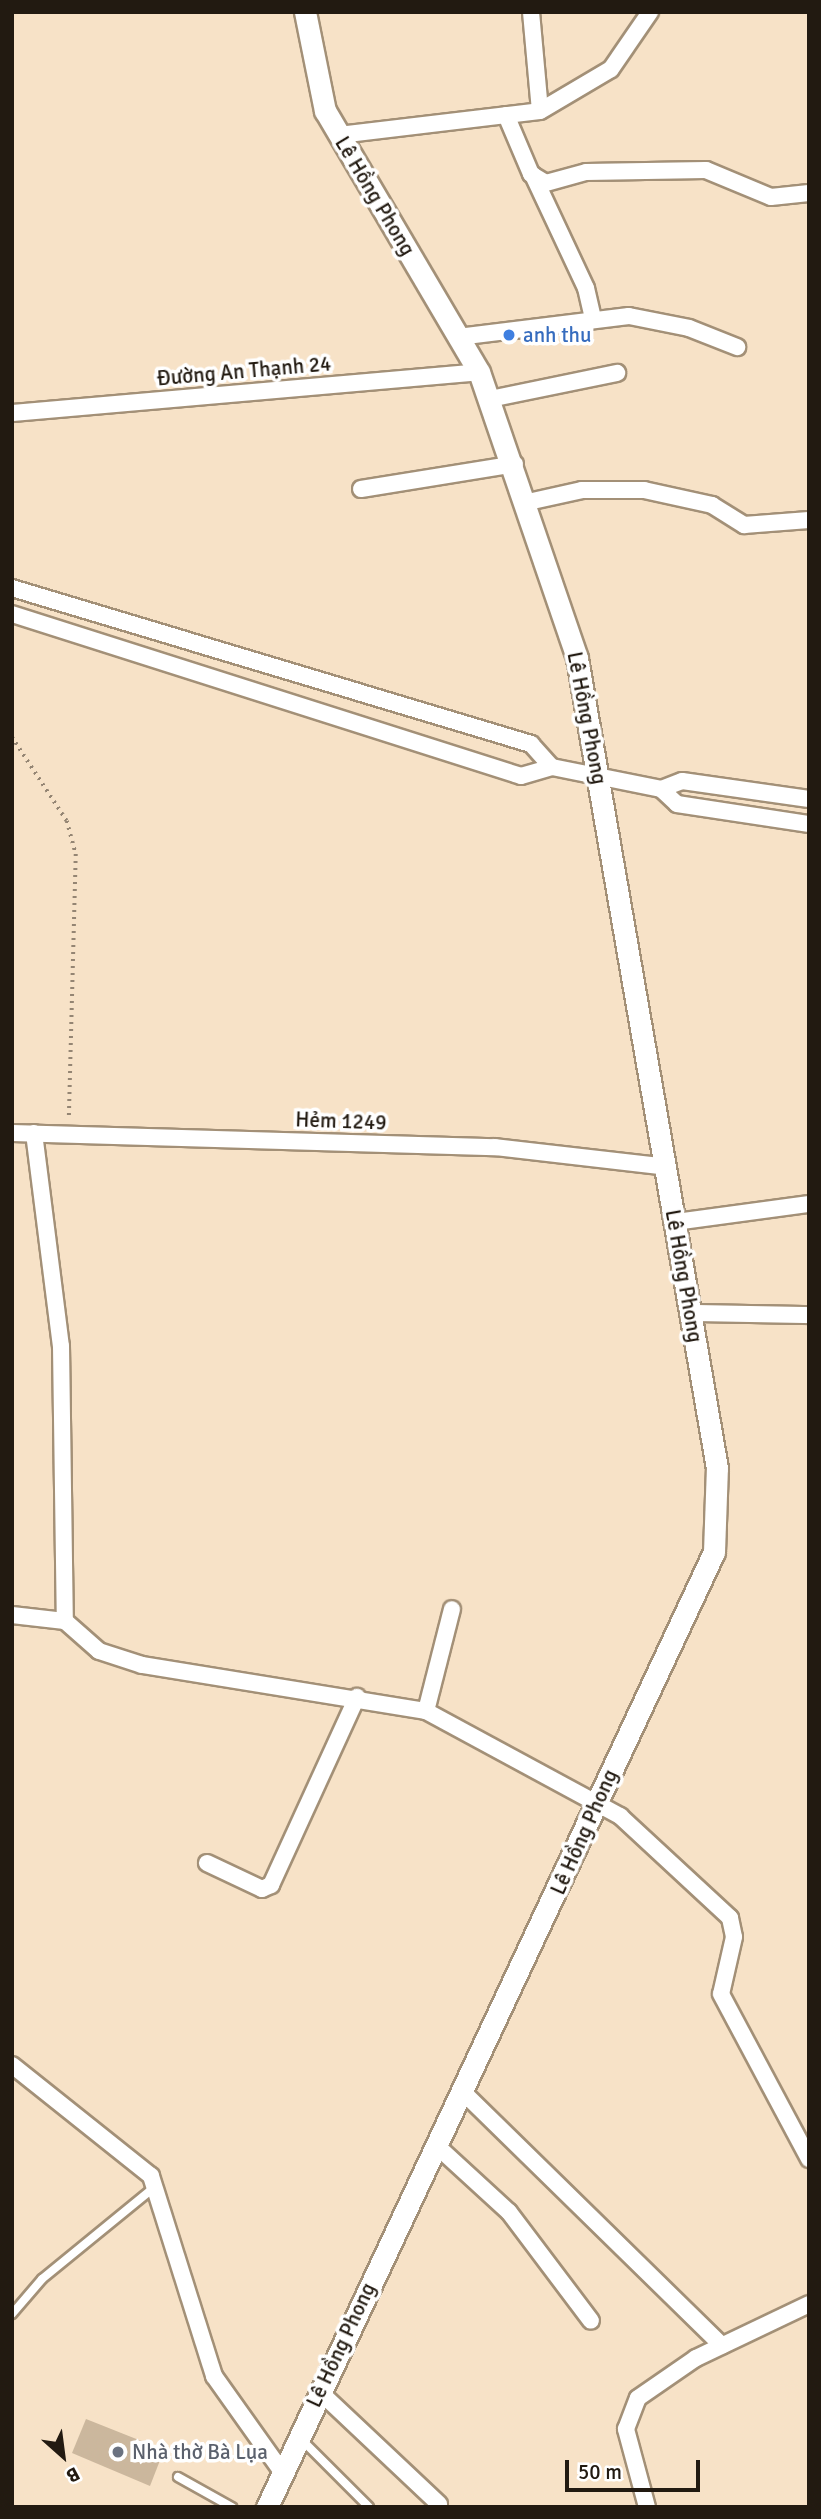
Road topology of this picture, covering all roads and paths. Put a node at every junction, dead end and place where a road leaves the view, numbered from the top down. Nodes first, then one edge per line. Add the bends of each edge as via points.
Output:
1 (305, 12) edge
2 (531, 12) edge
3 (650, 12) edge
4 (540, 111) junction
5 (506, 115) junction
6 (338, 135) junction
7 (533, 175) junction
8 (809, 193) edge
9 (593, 318) junction
10 (458, 337) junction
11 (737, 347) dead end
12 (479, 372) junction
13 (617, 373) dead end
14 (490, 399) junction
15 (12, 413) edge
16 (515, 464) junction
17 (361, 489) dead end
18 (528, 502) junction
19 (809, 520) edge
20 (12, 588) edge
21 (12, 614) edge
22 (236, 655) junction
23 (229, 683) junction
24 (12, 737) edge
25 (552, 767) junction
26 (600, 778) junction
27 (661, 789) junction
28 (809, 799) edge
29 (809, 824) edge
30 (12, 1133) edge
31 (34, 1133) junction
32 (69, 1134) junction
33 (667, 1167) junction
34 (809, 1204) edge
35 (675, 1222) junction
36 (691, 1313) junction
37 (809, 1315) edge
38 (452, 1609) dead end
39 (12, 1615) edge
40 (65, 1621) junction
41 (356, 1697) junction
42 (426, 1711) junction
43 (596, 1805) junction
44 (206, 1863) dead end
45 (14, 2069) edge
46 (464, 2092) junction
47 (438, 2147) junction
48 (809, 2160) edge
49 (157, 2185) junction
50 (809, 2304) edge
51 (12, 2314) edge
52 (591, 2321) dead end
53 (722, 2346) junction
54 (320, 2391) junction
55 (299, 2437) junction
56 (283, 2473) junction
57 (178, 2477) dead end
58 (439, 2504) dead end
59 (232, 2507) edge
60 (267, 2507) edge
61 (369, 2507) edge
62 (647, 2507) edge

1 - 6 street, Lê Hồng Phong via 325,111
2 - 4 street
3 - 4 street via 611,69
4 - 5 street
5 - 6 street
5 - 7 street
6 - 10 street, Lê Hồng Phong
7 - 8 street via 546,183 586,172 706,170 771,197
7 - 9 street via 586,288
9 - 10 street
9 - 11 street via 629,316 689,328
10 - 12 street, Lê Hồng Phong
12 - 14 street, Lê Hồng Phong
12 - 15 street, Đường An Thạnh 24
13 - 14 street
14 - 16 street, Lê Hồng Phong
16 - 17 street
16 - 18 street, Lê Hồng Phong
18 - 19 street via 582,490 644,490 712,505 744,524
18 - 26 street, Lê Hồng Phong via 577,658
20 - 22 street
21 - 23 street
22 - 23 street
22 - 25 street via 531,744
23 - 25 street via 521,776
24 - 32 path via 67,821 76,854
25 - 26 street
26 - 27 street
26 - 33 street, Lê Hồng Phong
27 - 28 street via 682,781
27 - 29 street via 677,804
30 - 31 street, Hẻm 1249
31 - 32 street, Hẻm 1249
31 - 40 street via 61,1346
32 - 33 street, Hẻm 1249 via 495,1147
33 - 35 street, Lê Hồng Phong
34 - 35 street
35 - 36 street, Lê Hồng Phong
36 - 37 street
36 - 43 street, Lê Hồng Phong via 717,1468 714,1552
38 - 42 street
39 - 40 street
40 - 41 street via 99,1651 142,1665
41 - 42 street
41 - 44 street via 271,1885 262,1889
42 - 43 street
43 - 46 street, Lê Hồng Phong
43 - 48 street via 633,1826 730,1917 734,1937 721,1994
45 - 49 street
46 - 47 street, Lê Hồng Phong
46 - 53 street
47 - 52 street via 509,2212
47 - 54 street, Lê Hồng Phong
49 - 51 lane via 42,2279
49 - 56 street via 214,2376
50 - 53 street
53 - 62 street via 656,2384 629,2416 626,2429
54 - 55 street, Lê Hồng Phong
54 - 58 street
55 - 56 street, Lê Hồng Phong
55 - 61 lane
56 - 60 street, Lê Hồng Phong
57 - 59 lane

